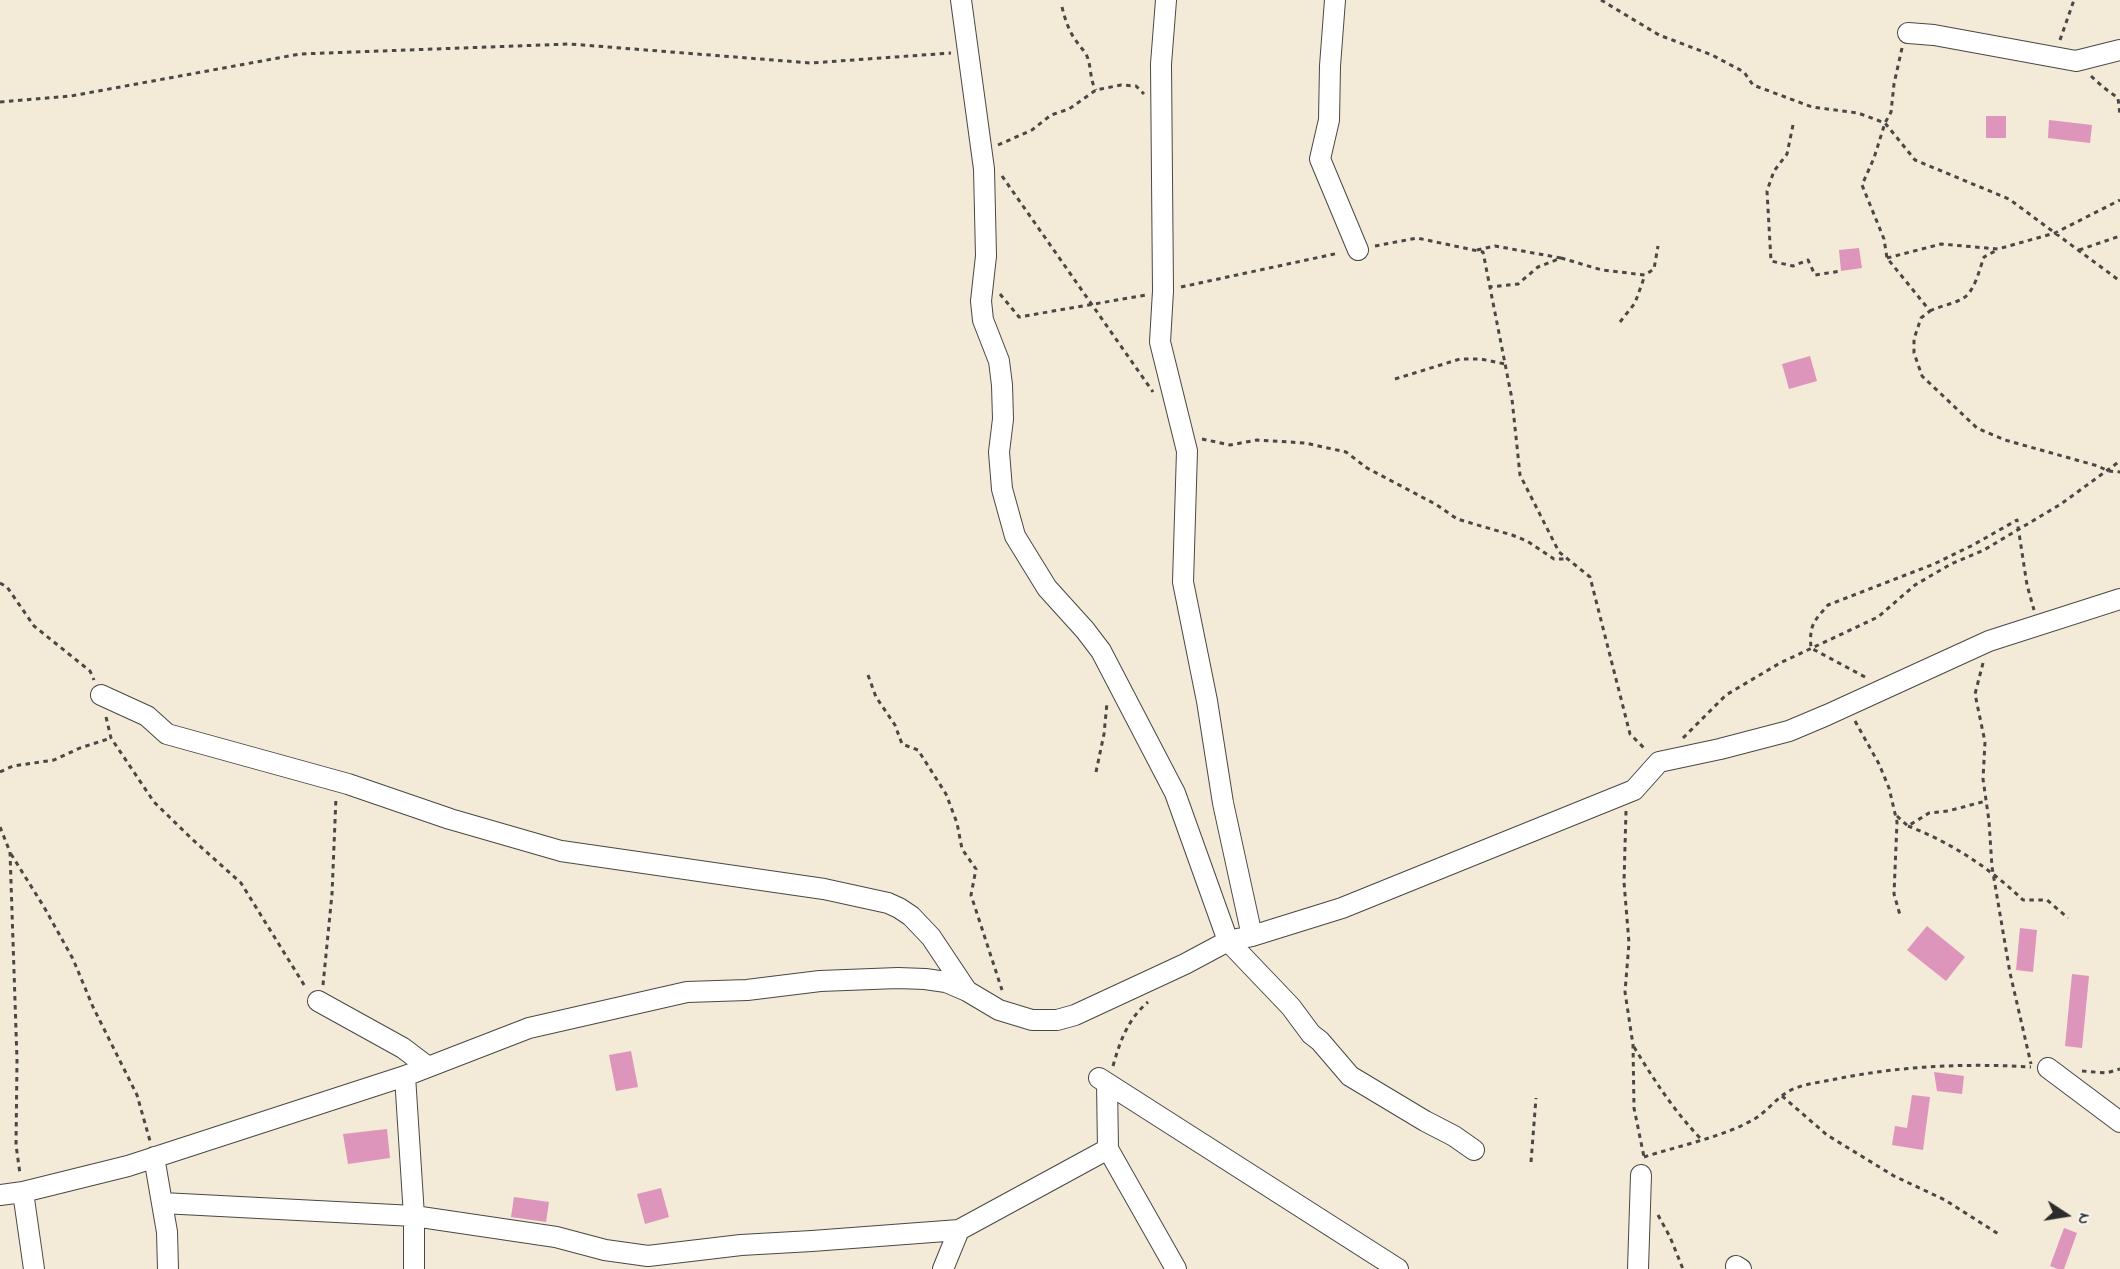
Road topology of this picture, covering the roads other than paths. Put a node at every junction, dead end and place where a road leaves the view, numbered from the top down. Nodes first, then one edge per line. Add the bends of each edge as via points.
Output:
1 (961, 0) edge
2 (1166, 0) edge
3 (1335, 0) edge
4 (1908, 33) road end
5 (2120, 50) edge
6 (1358, 250) road end
7 (2120, 599) edge
8 (101, 695) road end
9 (1252, 936) junction
10 (1228, 942) junction
11 (967, 991) junction
12 (318, 1001) road end
13 (428, 1067) junction
14 (2040, 1068) road end
15 (405, 1076) junction
16 (2120, 1122) edge
17 (1108, 1149) junction
18 (1474, 1150) dead end
19 (154, 1157) junction
20 (1644, 1166) road end
21 (23, 1192) junction
22 (0, 1195) edge
23 (162, 1203) junction
24 (414, 1215) junction
25 (959, 1230) junction
26 (648, 1256) junction
27 (34, 1269) edge
28 (168, 1269) edge
29 (414, 1269) edge
30 (623, 1269) edge
31 (943, 1269) edge
32 (1176, 1269) edge
33 (1398, 1269) edge
34 (1638, 1269) edge

1 - 10 street via 984,169 986,256 981,301 983,320 999,361 1002,489 1015,536 1047,588 1101,651 1175,793
2 - 9 street via 1161,64 1161,342 1187,451 1183,582 1223,803
3 - 6 street via 1329,120 1320,159
4 - 5 street via 2067,59
7 - 9 street via 1989,641 1789,731 1659,762 1634,790 1342,908
8 - 11 street via 147,716 167,734 336,781 561,851 824,889 888,903 911,916 932,937
9 - 10 street
10 - 11 street via 1057,1020 1032,1020 999,1010
10 - 18 street via 1350,1076
11 - 13 street via 946,982 898,978 687,992 529,1028
12 - 13 street via 403,1048
13 - 15 street
14 - 16 street
15 - 19 street
15 - 24 street
17 - 25 street
17 - 32 street
17 - 33 street via 1106,1078
19 - 21 street
19 - 23 street
20 - 34 street
21 - 22 street
21 - 27 street
23 - 24 street
23 - 28 street
24 - 26 street
24 - 29 street
25 - 26 street via 741,1245
25 - 31 street
26 - 30 street

